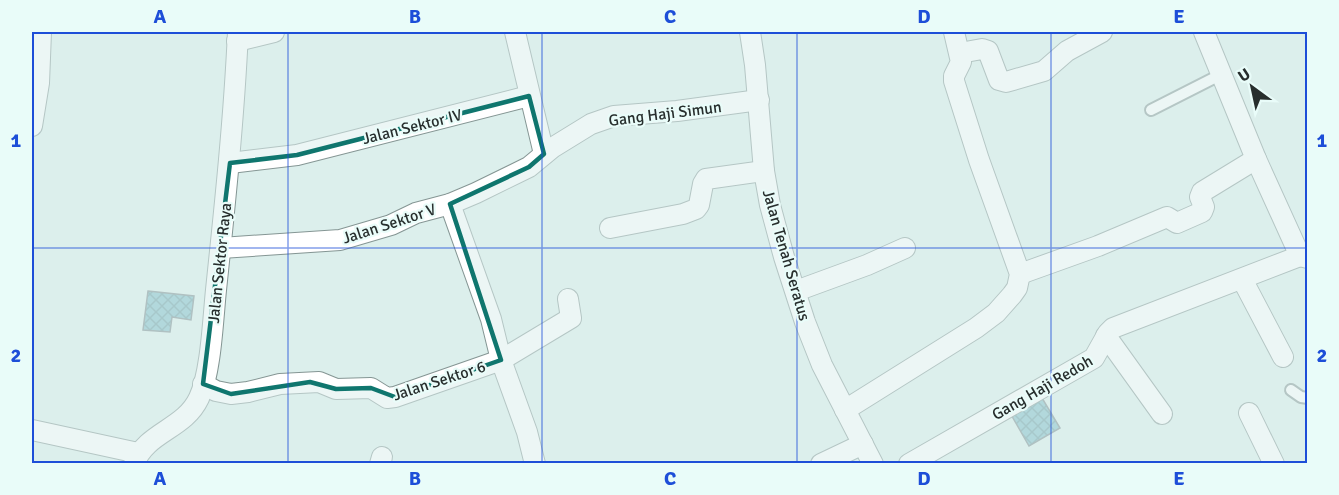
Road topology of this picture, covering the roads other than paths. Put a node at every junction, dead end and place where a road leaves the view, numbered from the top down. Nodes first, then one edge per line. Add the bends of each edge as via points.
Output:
1 (41, 32) edge
2 (274, 32) edge
3 (515, 32) edge
4 (750, 32) edge
5 (954, 32) edge
6 (1102, 32) edge
7 (1204, 32) edge
8 (238, 36) edge
9 (960, 53) junction
10 (1220, 75) junction
11 (529, 96) junction
12 (759, 100) junction
13 (1151, 110) dead end
14 (32, 126) edge
15 (544, 154) junction
16 (1257, 159) junction
17 (230, 163) junction
18 (764, 171) junction
19 (450, 204) junction
20 (610, 228) dead end
21 (221, 248) junction
22 (905, 248) dead end
23 (1304, 257) edge
24 (1020, 274) junction
25 (1242, 279) junction
26 (796, 291) junction
27 (568, 299) dead end
28 (1106, 336) junction
29 (1282, 357) dead end
30 (501, 360) junction
31 (203, 384) junction
32 (1292, 390) dead end
33 (1308, 398) edge
34 (845, 410) junction
35 (1249, 413) dead end
36 (1162, 414) dead end
37 (32, 430) edge
38 (863, 444) junction
39 (136, 458) edge
40 (535, 464) edge
41 (821, 464) edge
42 (873, 464) edge
43 (909, 464) edge
44 (1274, 464) edge

1 - 14 street
2 - 8 street
3 - 11 street
4 - 12 street, Jalan Tenah Seratus
5 - 9 street
6 - 9 street via 1067,51 1046,70 1006,82 999,80 988,51
7 - 10 street
8 - 17 street, Jalan Sektor Raya
9 - 24 street via 962,62 954,81
10 - 13 lane
10 - 16 street
11 - 15 street
11 - 17 street, Jalan Sektor IV via 297,156
12 - 15 street, Gang Haji Simun via 614,116 591,124
12 - 18 street, Jalan Tenah Seratus
15 - 19 street, Jalan Sektor V via 529,167
16 - 23 street
16 - 24 street via 1203,190 1202,212 1177,223 1167,217
17 - 21 street, Jalan Sektor Raya
18 - 20 street via 706,179 699,205 688,213
18 - 26 street, Jalan Tenah Seratus
19 - 21 street, Jalan Sektor V via 340,240
19 - 30 street via 491,319
21 - 31 street, Jalan Sektor Raya
22 - 26 street
23 - 25 street, Gang Haji Redoh
24 - 34 street via 1017,288 996,313
25 - 28 street, Gang Haji Redoh via 1113,328
25 - 29 street
26 - 34 street, Jalan Tenah Seratus via 822,365
27 - 30 street via 571,318
28 - 36 street
28 - 43 street, Gang Haji Redoh via 1092,360
30 - 31 street, Jalan Sektor 6 via 387,398 371,388 336,389 319,382 280,384 231,394
30 - 40 street
31 - 39 street, Jalan Sektor Raya via 189,415 149,440
32 - 33 lane
34 - 38 street, Jalan Tenah Seratus
35 - 44 street
37 - 39 street
38 - 41 street
38 - 42 street, Jalan Tenah Seratus

